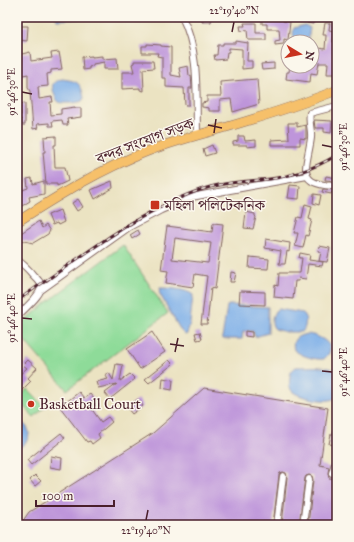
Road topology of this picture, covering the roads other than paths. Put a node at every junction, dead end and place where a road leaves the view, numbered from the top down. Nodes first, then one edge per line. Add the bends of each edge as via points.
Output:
1 (182, 17) edge
2 (337, 90) edge
3 (337, 106) edge
4 (197, 135) junction
5 (307, 176) junction
6 (337, 186) edge
7 (17, 222) edge
8 (17, 260) edge
9 (41, 290) junction
10 (17, 317) edge
11 (337, 457) edge
12 (337, 473) edge
13 (283, 476) dead end
14 (309, 479) dead end
15 (277, 525) edge
16 (303, 525) edge

1 - 4 street via 188,27 196,70
2 - 4 highway, বন্দর সংযোগ সড়ক via 281,111
3 - 5 street via 310,113 311,135 305,164
4 - 7 highway, বন্দর সংযোগ সড়ক via 149,150 96,174
5 - 6 street via 317,184
5 - 9 street via 191,197 129,228
8 - 9 street via 38,280
9 - 10 street
11 - 12 street via 332,472
13 - 15 street
14 - 16 street

